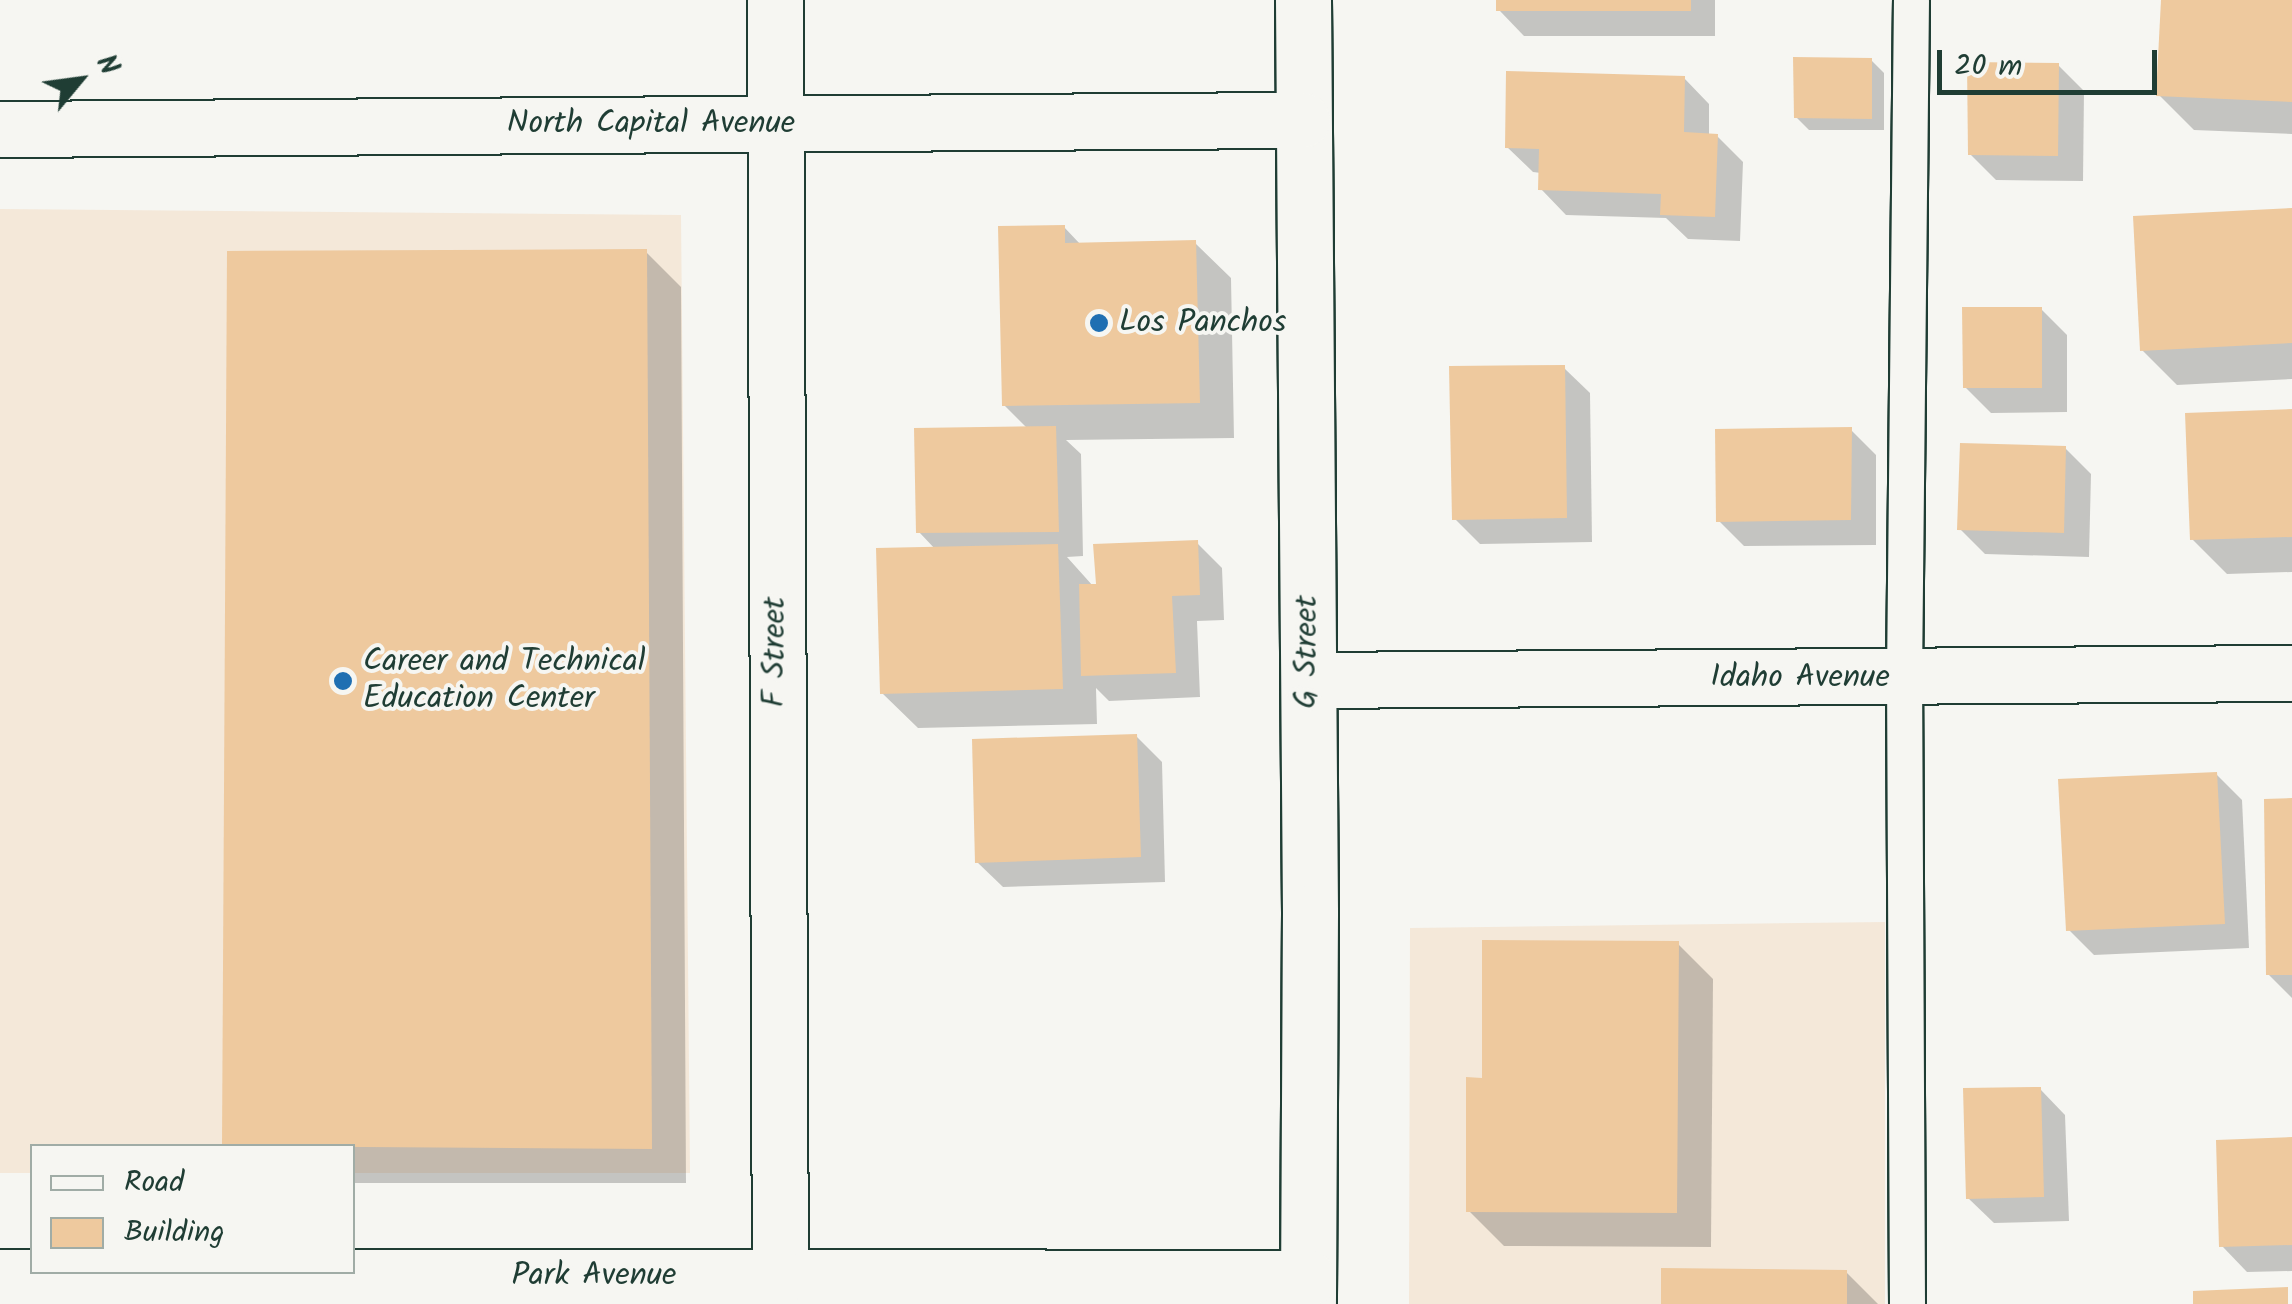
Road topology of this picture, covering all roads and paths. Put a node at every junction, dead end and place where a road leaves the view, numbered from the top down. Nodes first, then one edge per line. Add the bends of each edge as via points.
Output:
1 (776, 0) edge
2 (1303, 0) edge
3 (1910, 0) edge
4 (1302, 120) junction
5 (776, 124) junction
6 (0, 129) edge
7 (2292, 674) edge
8 (1904, 678) junction
9 (1309, 680) junction
10 (0, 1277) edge
11 (167, 1289) edge
12 (780, 1290) edge
13 (1308, 1291) edge
14 (1907, 1304) edge

1 - 5 street, F Street
2 - 4 street, G Street
3 - 8 lane
4 - 5 street, North Capital Avenue
4 - 9 street, G Street
5 - 6 street, North Capital Avenue
5 - 12 street, F Street
7 - 8 street, Idaho Avenue
8 - 9 street, Idaho Avenue
8 - 14 lane
9 - 13 street, G Street
10 - 11 street, Park Avenue
11 - 12 street, Park Avenue
12 - 13 street, Park Avenue

